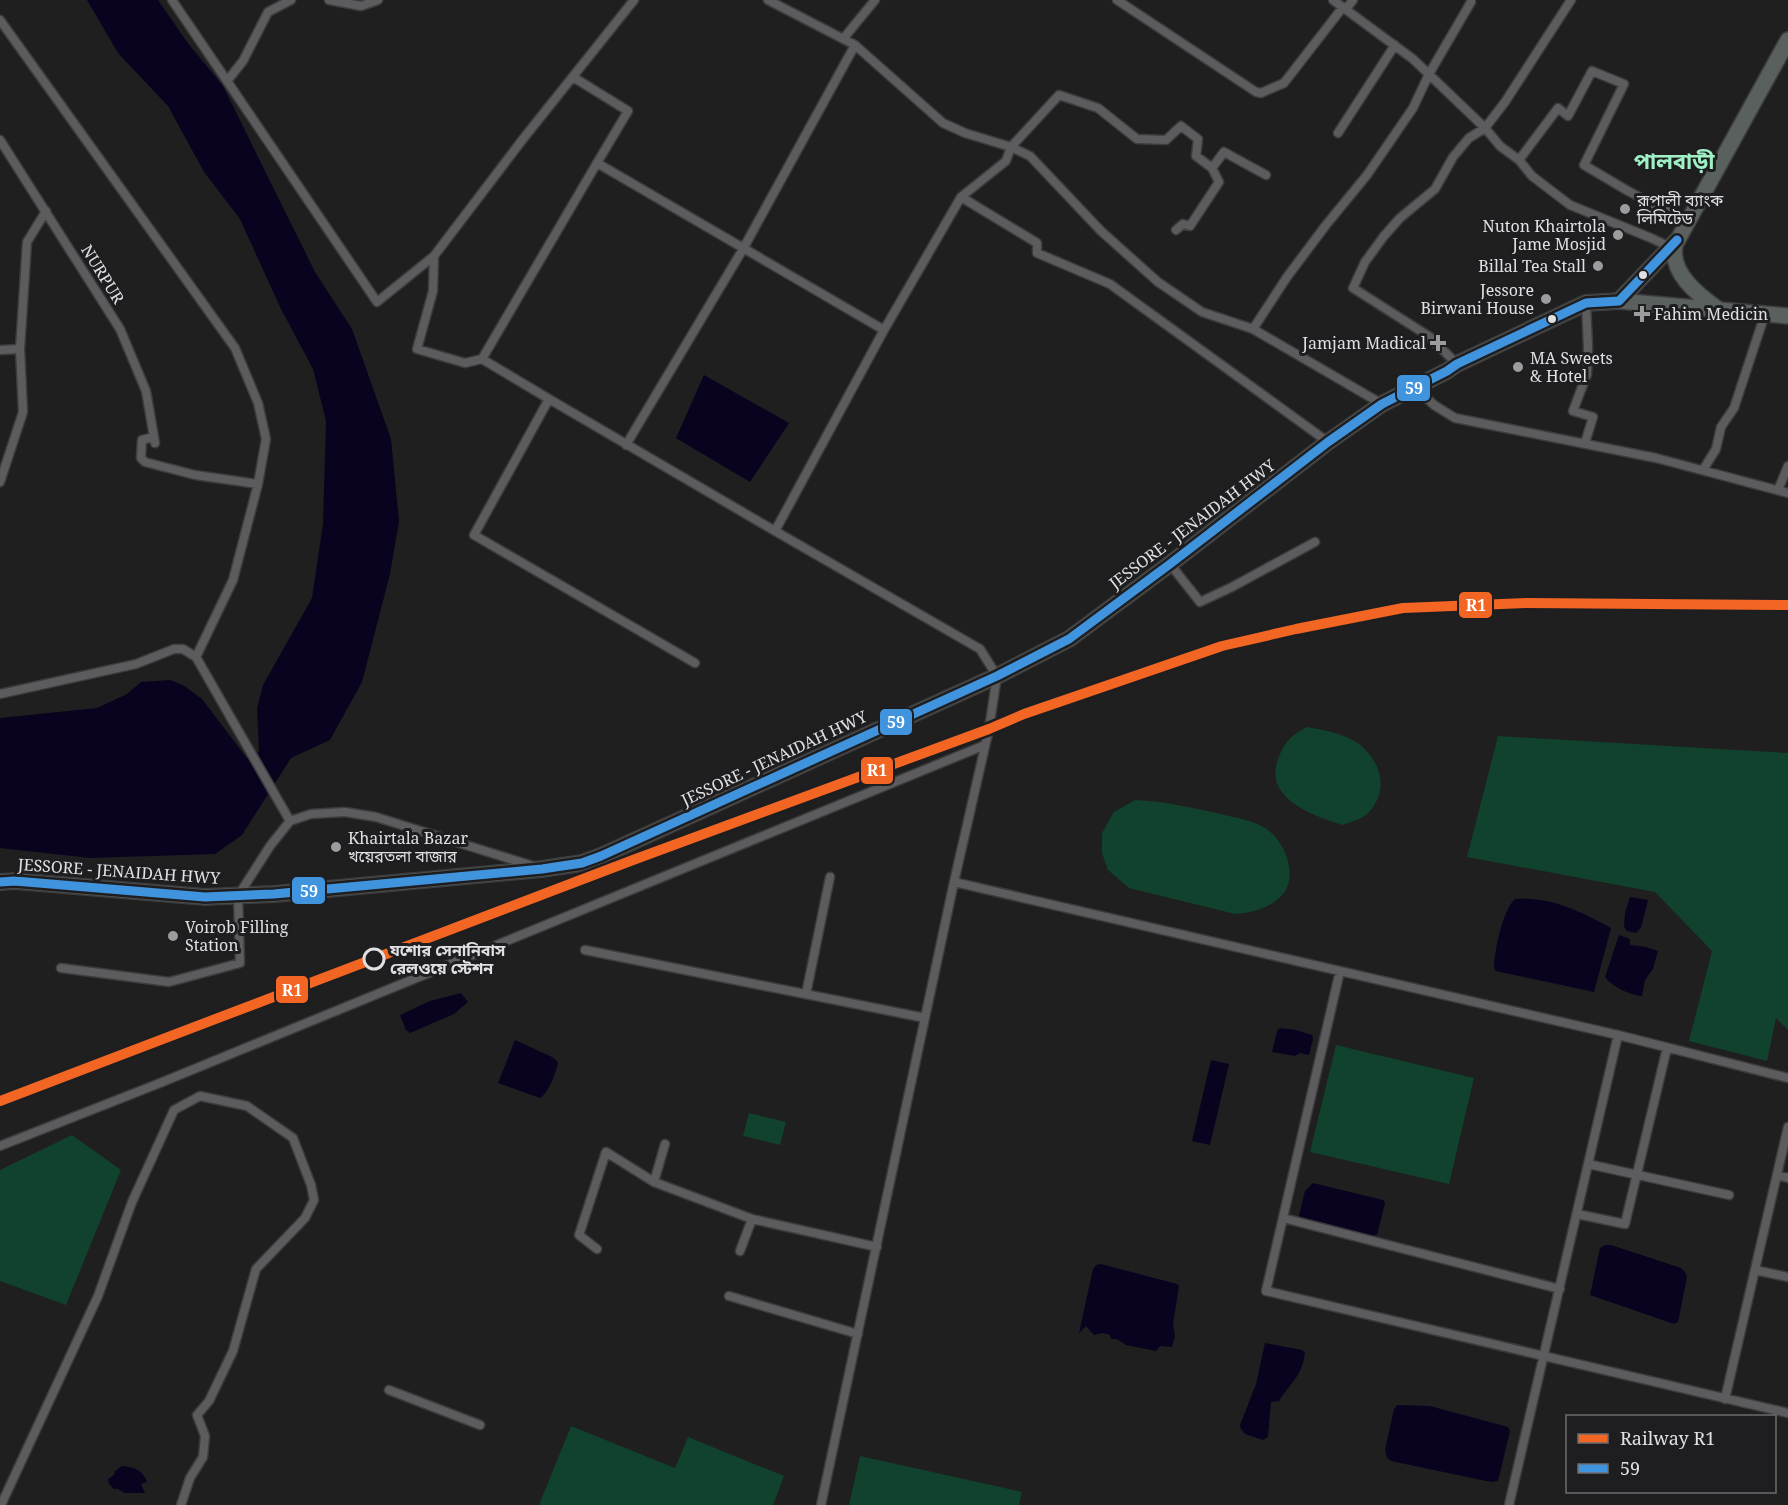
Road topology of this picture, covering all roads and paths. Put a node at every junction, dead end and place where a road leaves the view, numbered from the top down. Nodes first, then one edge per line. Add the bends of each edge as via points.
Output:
1 (172, 0) edge
2 (291, 0) edge
3 (329, 0) edge
4 (378, 0) edge
5 (634, 0) edge
6 (768, 0) edge
7 (875, 0) edge
8 (1117, 0) edge
9 (1334, 0) edge
10 (1353, 0) edge
11 (1571, 0) edge
12 (1471, 2) dead end
13 (1344, 8) junction
14 (0, 20) edge
15 (843, 39) junction
16 (1788, 40) edge
17 (855, 45) junction
18 (1395, 45) junction
19 (1429, 74) junction
20 (573, 77) junction
21 (227, 81) junction
22 (1485, 128) junction
23 (1338, 133) dead end
24 (0, 140) edge
25 (1011, 147) junction
26 (1519, 160) junction
27 (597, 163) junction
28 (1212, 168) junction
29 (1266, 175) dead end
30 (961, 197) junction
31 (46, 211) junction
32 (1687, 222) junction
33 (1176, 230) dead end
34 (1673, 244) junction
35 (743, 249) junction
36 (434, 256) junction
37 (1619, 301) junction
38 (1586, 303) junction
39 (1718, 309) junction
40 (1765, 314) junction
41 (1788, 316) edge
42 (1253, 329) junction
43 (884, 330) junction
44 (0, 350) edge
45 (20, 350) junction
46 (482, 359) junction
47 (1457, 364) junction
48 (1415, 387) junction
49 (549, 399) junction
50 (1382, 404) junction
51 (1328, 442) junction
52 (1585, 443) junction
53 (626, 445) junction
54 (1788, 466) edge
55 (1703, 471) junction
56 (0, 482) edge
57 (258, 484) junction
58 (1778, 490) junction
59 (1788, 493) edge
60 (775, 531) junction
61 (1315, 542) dead end
62 (1170, 564) junction
63 (196, 657) junction
64 (694, 663) dead end
65 (997, 676) junction
66 (0, 694) edge
67 (985, 745) junction
68 (290, 821) junction
69 (542, 869) junction
70 (830, 877) dead end
71 (0, 882) edge
72 (954, 882) junction
73 (238, 896) junction
74 (585, 950) dead end
75 (61, 968) dead end
76 (1340, 971) junction
77 (806, 994) junction
78 (925, 1018) junction
79 (1618, 1035) junction
80 (1667, 1047) junction
81 (1788, 1078) edge
82 (1788, 1127) edge
83 (665, 1144) dead end
84 (0, 1146) edge
85 (1588, 1164) junction
86 (1637, 1175) junction
87 (1778, 1175) junction
88 (1788, 1178) edge
89 (654, 1182) junction
90 (1729, 1195) dead end
91 (1577, 1214) junction
92 (1283, 1218) junction
93 (752, 1219) junction
94 (877, 1247) junction
95 (597, 1249) dead end
96 (740, 1251) dead end
97 (1755, 1270) junction
98 (1788, 1277) edge
99 (1560, 1289) junction
100 (729, 1296) dead end
101 (858, 1334) junction
102 (1544, 1356) junction
103 (389, 1390) dead end
104 (1725, 1399) junction
105 (1788, 1413) edge
106 (480, 1425) dead end
107 (1, 1505) edge
108 (181, 1505) edge
109 (821, 1505) edge
110 (1509, 1505) edge

1 - 21 street
2 - 21 street via 268,12 243,61
3 - 4 street via 361,6
5 - 20 street
6 - 15 street
7 - 15 street
8 - 13 street via 1261,93 1284,83
9 - 13 street
10 - 13 street
11 - 22 street
12 - 19 street
13 - 18 street
14 - 57 street via 235,348 258,403 266,439
15 - 17 street
16 - 32 highway
17 - 25 street via 943,123 965,134
17 - 35 street
18 - 19 street
18 - 23 street
19 - 22 street
19 - 42 street via 1413,108 1367,175 1287,277
20 - 27 street via 628,111
20 - 36 street
21 - 36 street via 377,302
22 - 26 street
22 - 47 street via 1469,138 1435,189 1383,236 1353,288 1430,337
24 - 31 street, NURPUR
25 - 28 street via 1059,95 1098,108 1137,139 1166,140 1181,126 1198,139 1196,156
25 - 30 street via 1006,161
25 - 42 street via 1030,156 1101,231 1158,282 1202,312
26 - 32 street via 1558,108 1568,116 1592,71 1624,84 1584,165
26 - 34 street via 1532,176 1570,205
27 - 35 street
27 - 46 street
28 - 29 street via 1224,152
28 - 33 street via 1219,182 1190,226 1183,224
30 - 43 street
30 - 51 street via 1037,243 1037,253 1110,284
31 - 45 street via 27,242
31 - 57 street, NURPUR via 120,329 146,391 154,440 142,440 141,458 195,475
32 - 34 highway
34 - 37 highway
34 - 39 highway via 1680,272 1695,292
35 - 43 street
35 - 53 street
36 - 46 street via 434,291 417,349 465,363
37 - 38 highway, JESSORE - JENAIDAH HWY
37 - 39 highway, JESSORE - JENAIDAH HWY
38 - 47 highway, JESSORE - JENAIDAH HWY
38 - 52 street via 1587,374 1573,411 1593,417
39 - 40 highway, JESSORE - JENAIDAH HWY
40 - 41 highway, JESSORE - JENAIDAH HWY
40 - 55 street via 1734,408 1721,427 1716,449
42 - 50 street
43 - 60 street
44 - 45 street
45 - 56 street via 23,412
46 - 49 street
47 - 48 highway, JESSORE - JENAIDAH HWY
48 - 50 highway, JESSORE - JENAIDAH HWY
48 - 52 street via 1455,418
49 - 53 street
49 - 64 street via 474,535
50 - 51 highway, JESSORE - JENAIDAH HWY
51 - 62 highway, JESSORE - JENAIDAH HWY
52 - 55 street
53 - 60 street
54 - 58 street
55 - 58 street
57 - 63 street via 233,580
58 - 59 street
60 - 65 street via 980,648
61 - 62 street via 1200,602
62 - 65 highway, JESSORE - JENAIDAH HWY via 1069,639
63 - 66 street via 183,649 174,649 136,664
63 - 68 street
65 - 67 street
65 - 69 highway, JESSORE - JENAIDAH HWY via 609,853 582,863
67 - 72 street
67 - 84 street
68 - 69 street via 329,812 376,817
68 - 73 street
69 - 73 highway, JESSORE - JENAIDAH HWY
70 - 77 street
71 - 73 highway, JESSORE - JENAIDAH HWY
72 - 76 street
72 - 78 street
73 - 75 street via 240,963 169,982
74 - 77 street
76 - 79 street
76 - 92 street
77 - 78 street
78 - 94 street
79 - 80 street
79 - 85 street
80 - 81 street
80 - 86 street
82 - 87 street
83 - 89 street
85 - 86 street
85 - 91 street
86 - 90 street
86 - 91 street via 1625,1224
87 - 88 street
87 - 97 street
89 - 93 street
89 - 95 street via 606,1152 579,1235
91 - 99 street
92 - 99 street
92 - 102 street via 1266,1291
93 - 94 street
93 - 96 street
94 - 101 street
97 - 98 street
97 - 104 street
99 - 102 street
100 - 101 street
101 - 109 street
102 - 104 street
102 - 110 street
103 - 106 street
104 - 105 street
107 - 108 street via 98,1296 132,1202 174,1110 200,1096 247,1106 293,1138 314,1200 305,1218 256,1269 233,1351 197,1415 205,1436 203,1457 190,1478

